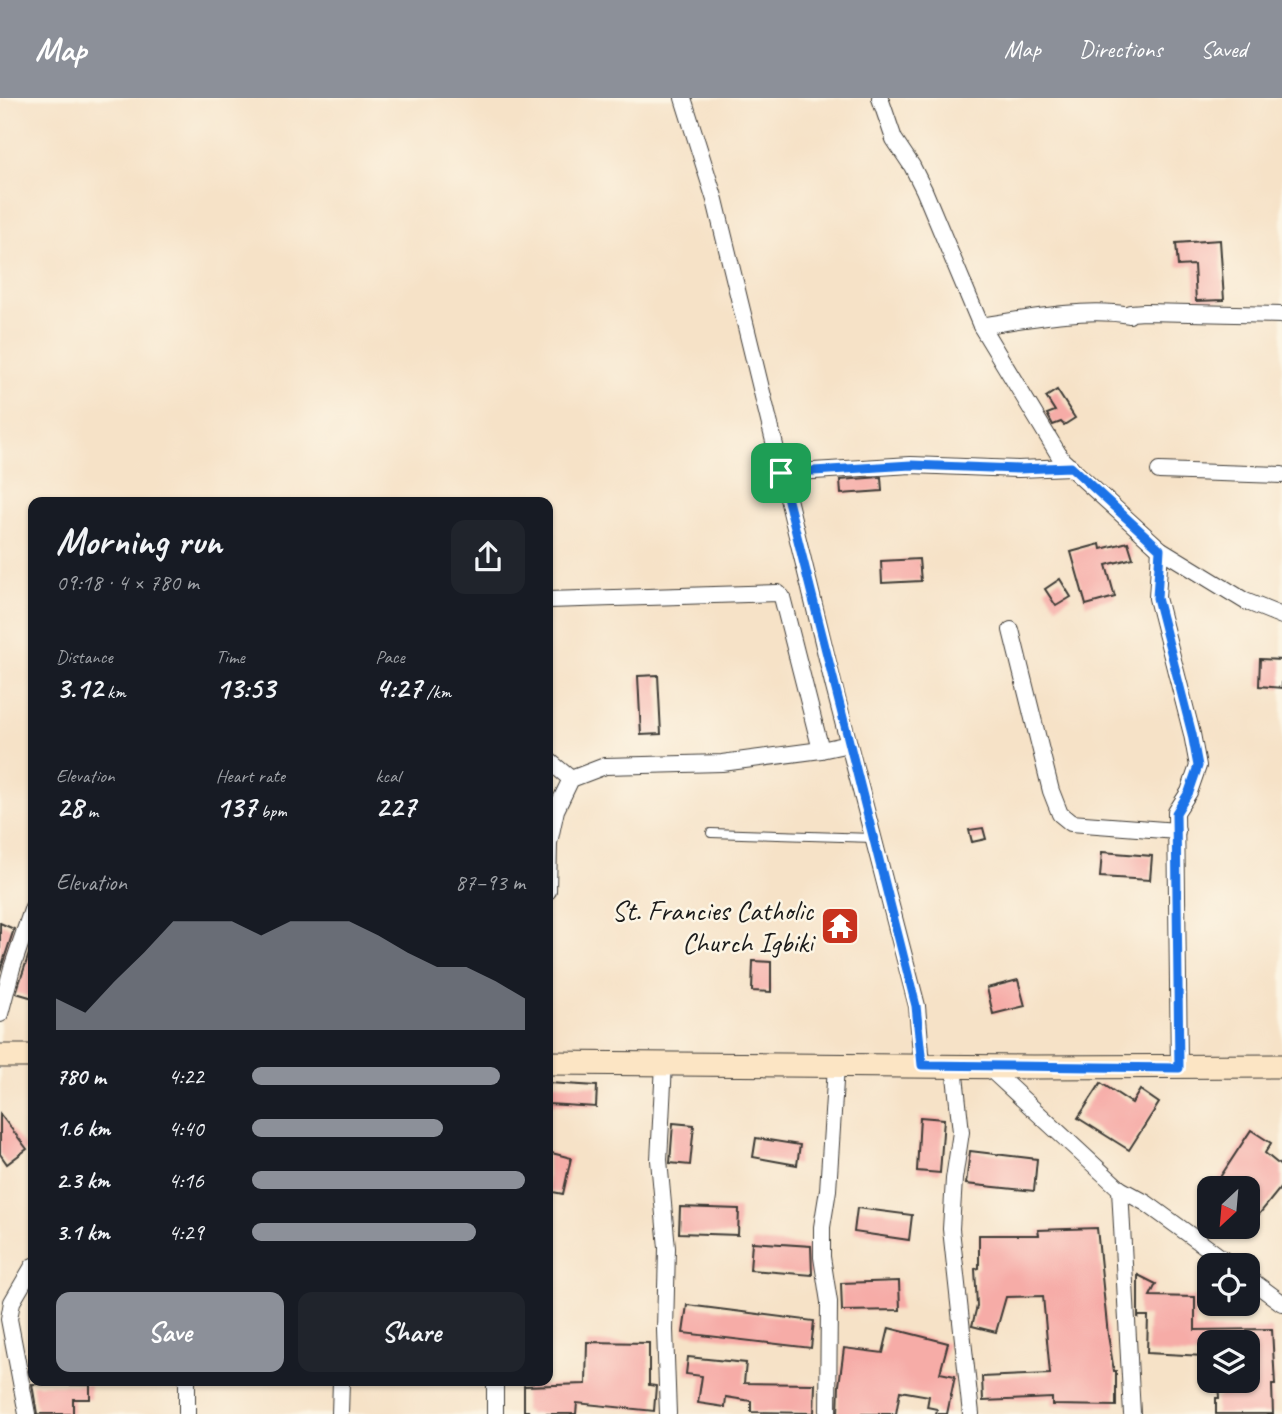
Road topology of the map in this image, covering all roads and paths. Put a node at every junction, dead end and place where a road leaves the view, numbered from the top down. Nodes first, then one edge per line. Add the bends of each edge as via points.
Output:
1 (683, 98) edge
2 (880, 98) edge
3 (1282, 315) edge
4 (981, 326) junction
5 (1071, 467) junction
6 (1159, 471) dead end
7 (781, 473) junction
8 (1282, 475) edge
9 (1160, 549) junction
10 (553, 600) edge
11 (1282, 616) edge
12 (1011, 630) dead end
13 (849, 744) junction
14 (821, 750) junction
15 (553, 763) edge
16 (572, 779) junction
17 (553, 808) edge
18 (1177, 831) junction
19 (711, 833) dead end
20 (873, 838) junction
21 (28, 922) edge
22 (0, 1014) edge
23 (0, 1048) edge
24 (28, 1056) edge
25 (28, 1056) edge
26 (0, 1059) edge
27 (553, 1063) edge
28 (664, 1064) junction
29 (922, 1065) junction
30 (836, 1066) junction
31 (954, 1066) junction
32 (1282, 1066) edge
33 (988, 1067) junction
34 (1179, 1068) junction
35 (1120, 1189) junction
36 (1215, 1253) edge
37 (28, 1275) edge
38 (1260, 1287) edge
39 (1282, 1303) edge
40 (5, 1319) edge
41 (27, 1380) edge
42 (187, 1386) edge
43 (341, 1386) edge
44 (495, 1386) edge
45 (27, 1414) edge
46 (187, 1414) edge
47 (340, 1414) edge
48 (495, 1414) edge
49 (668, 1414) edge
50 (828, 1414) edge
51 (971, 1414) edge
52 (1132, 1414) edge

1 - 7 street via 715,200
2 - 4 street via 894,139 924,190
3 - 4 street via 1101,312
4 - 5 street via 1062,460
5 - 7 street via 911,465
5 - 9 street
6 - 8 street
7 - 13 street
9 - 11 street via 1245,601
9 - 18 street via 1157,598 1198,766 1176,813
10 - 14 street via 778,593
12 - 18 street via 1060,814 1071,823
13 - 14 street
13 - 20 street
14 - 16 street via 722,763 605,766
15 - 16 street
16 - 17 street
18 - 34 street
19 - 20 lane
20 - 29 street via 916,1006
21 - 22 street
23 - 24 street
25 - 26 street
27 - 28 street
28 - 30 street
28 - 49 street via 659,1160 667,1248
29 - 30 street
29 - 31 street
30 - 50 street via 822,1227 829,1302
31 - 33 street
31 - 51 street via 961,1132 951,1229
32 - 34 street
33 - 34 street
33 - 35 street
35 - 36 street
35 - 52 street
37 - 40 street
38 - 39 street
40 - 41 street
41 - 45 street
42 - 46 street
43 - 47 street
44 - 48 street

